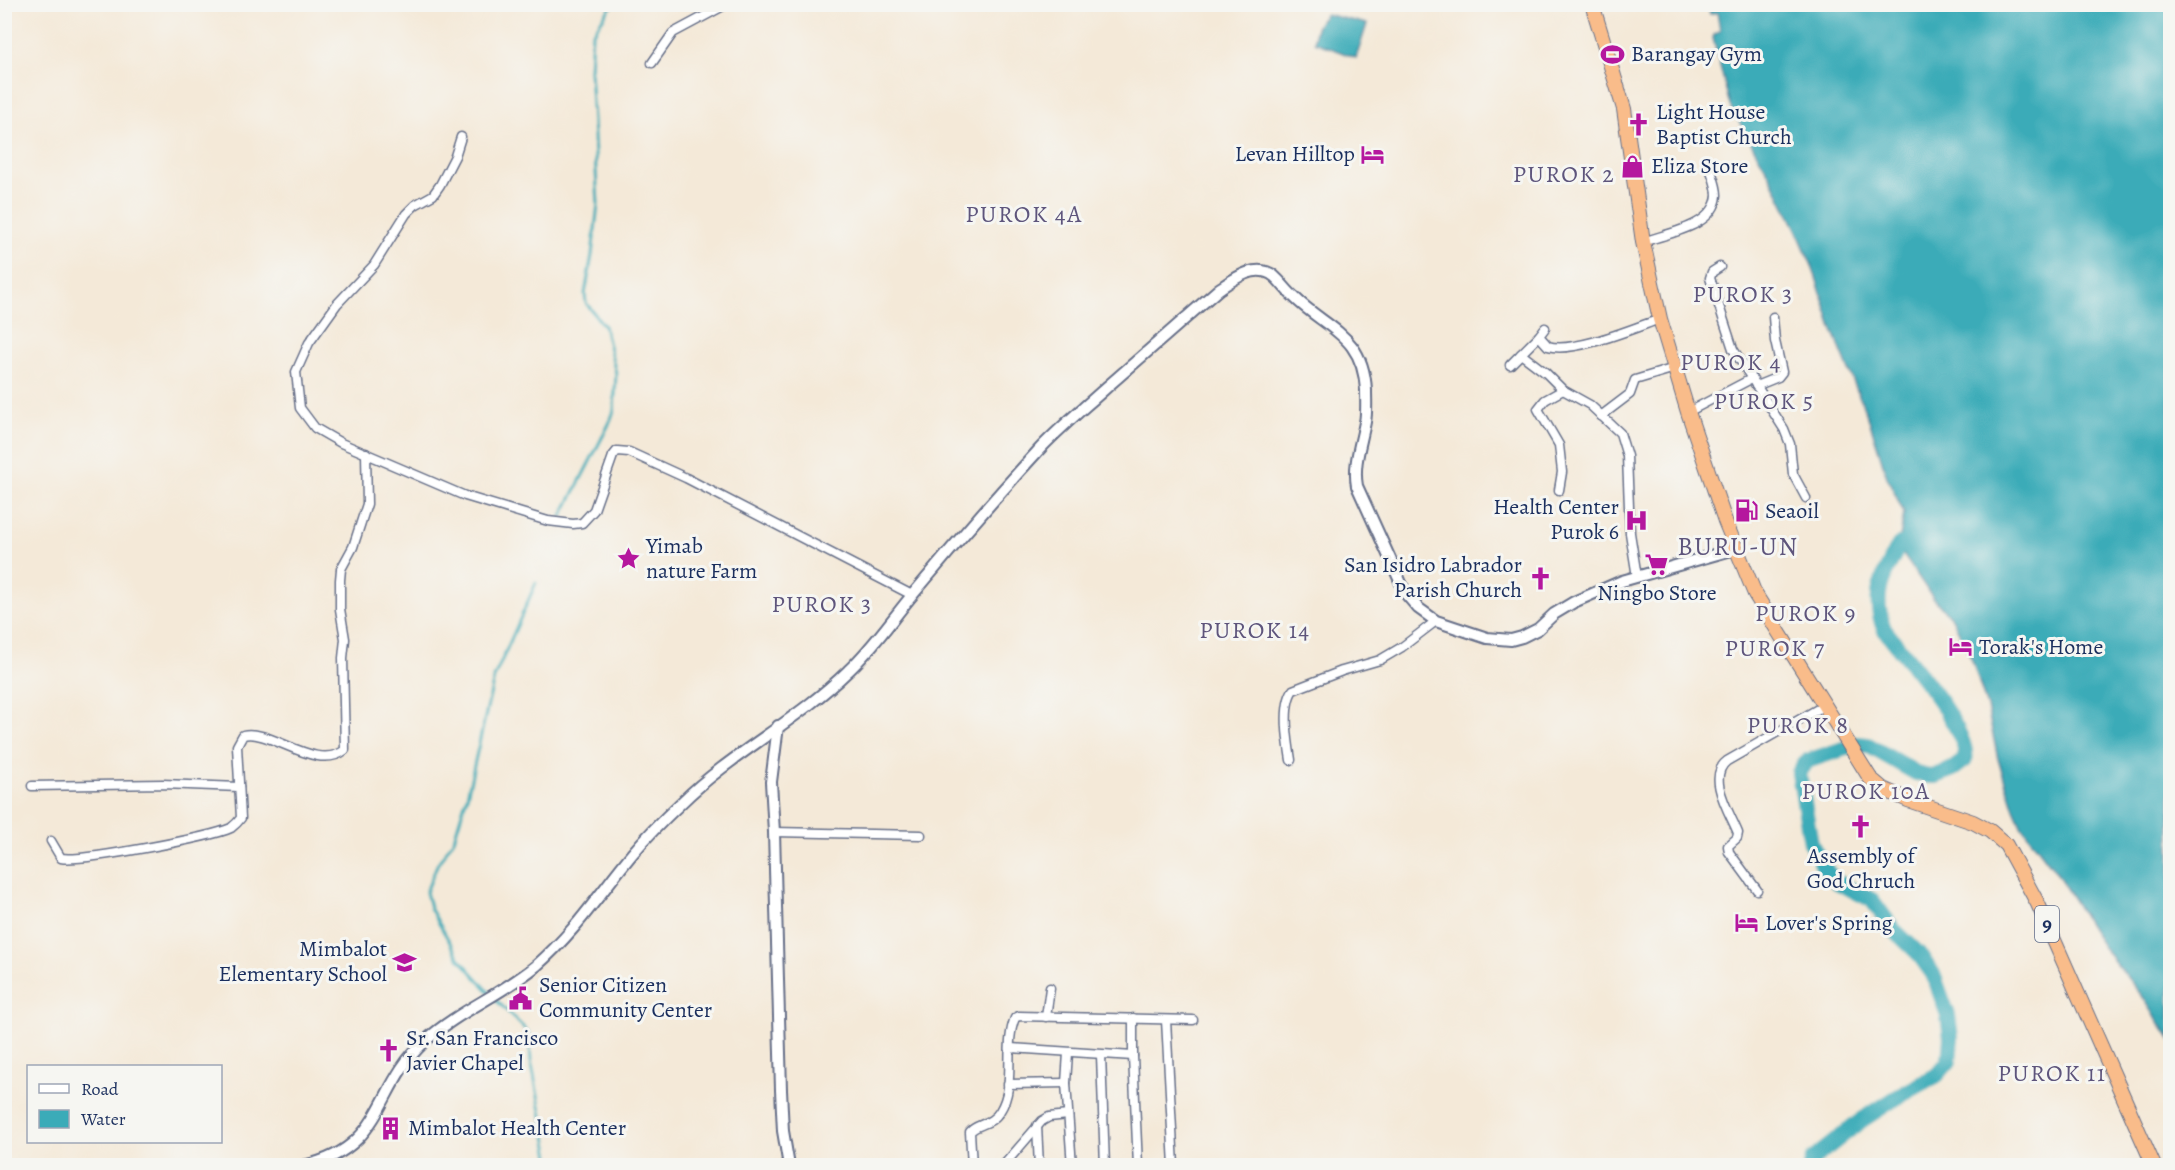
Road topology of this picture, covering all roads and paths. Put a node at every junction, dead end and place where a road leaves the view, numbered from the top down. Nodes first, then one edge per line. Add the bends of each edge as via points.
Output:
1 (727, 4) edge
2 (1592, 4) edge
3 (652, 63) dead end
4 (461, 137) dead end
5 (1710, 168) dead end
6 (1643, 242) junction
7 (1720, 267) dead end
8 (1773, 317) dead end
9 (1660, 319) junction
10 (1545, 328) dead end
11 (1539, 336) junction
12 (1521, 354) junction
13 (1510, 365) dead end
14 (1675, 368) junction
15 (1753, 382) junction
16 (1563, 390) junction
17 (1688, 412) junction
18 (1601, 416) junction
19 (366, 453) junction
20 (1559, 490) dead end
21 (1806, 498) dead end
22 (1735, 549) junction
23 (1637, 577) junction
24 (912, 595) junction
25 (1436, 621) junction
26 (1825, 705) junction
27 (778, 726) junction
28 (1291, 760) dead end
29 (33, 786) dead end
30 (239, 787) junction
31 (774, 832) junction
32 (921, 835) dead end
33 (51, 841) dead end
34 (1758, 890) dead end
35 (1050, 988) dead end
36 (1046, 1017) junction
37 (1133, 1018) junction
38 (1166, 1020) junction
39 (1193, 1020) dead end
40 (1011, 1048) junction
41 (1068, 1053) junction
42 (1101, 1055) junction
43 (1133, 1056) junction
44 (1066, 1083) junction
45 (1008, 1084) junction
46 (1068, 1115) junction
47 (1037, 1126) junction
48 (303, 1166) edge
49 (789, 1166) edge
50 (972, 1166) edge
51 (1003, 1166) edge
52 (1039, 1166) edge
53 (1072, 1166) edge
54 (1105, 1166) edge
55 (1138, 1166) edge
56 (1174, 1166) edge
57 (2154, 1166) edge

1 - 3 street via 673,33
2 - 6 highway, 9 via 1624,109
4 - 19 street via 433,195 406,214 374,265 322,323 296,372 300,408 315,428
5 - 6 street via 1717,193 1711,212 1694,224
6 - 9 highway, 9
7 - 15 street via 1710,275 1713,289 1733,349
8 - 15 street via 1782,372 1778,377
9 - 11 street via 1568,347 1552,348
9 - 14 highway, 9
10 - 11 street
11 - 12 street
12 - 13 street
12 - 16 street
14 - 17 highway, 9
14 - 18 street via 1635,380 1630,394
15 - 17 street
15 - 21 street via 1784,429 1793,474
16 - 18 street
16 - 20 street via 1538,409 1559,446
17 - 22 highway, 9
18 - 23 street via 1620,434 1625,445
19 - 24 street via 465,496 548,521 573,524 582,523 594,510 613,456 617,451 629,452
19 - 30 street via 367,504 340,580 345,639 345,750 322,756 252,734 243,735 237,746
22 - 23 street
22 - 26 highway, 9 via 1778,635
23 - 25 street via 1574,602 1538,629 1511,640 1487,638
24 - 25 street via 1059,430 1219,289 1234,278 1256,271 1275,277 1299,303 1346,338 1360,357 1366,418 1355,466 1357,486 1406,594
24 - 27 street via 862,658
25 - 28 street via 1380,660 1293,690 1287,720
26 - 34 street via 1719,768 1720,790 1738,833 1728,846 1729,852
26 - 57 highway, 9 via 1870,778 1883,789 1973,822 2006,845 2038,904
27 - 31 street via 771,782
27 - 48 street via 724,765 681,803 632,854 573,930 531,969 461,1013 418,1048 354,1142 339,1155
29 - 30 street
30 - 33 street via 241,818 230,828 84,858 61,858
31 - 32 street
31 - 49 street via 781,1090
35 - 36 street
36 - 37 street
36 - 40 street via 1015,1018
37 - 38 street
37 - 43 street
38 - 39 street
38 - 56 street
40 - 41 street
40 - 45 street
41 - 42 street
41 - 44 street
42 - 43 street
42 - 54 street
43 - 55 street
44 - 45 street
44 - 46 street
45 - 50 street via 993,1120 970,1132
46 - 47 street via 1049,1117
46 - 53 street
47 - 51 street
47 - 52 street

